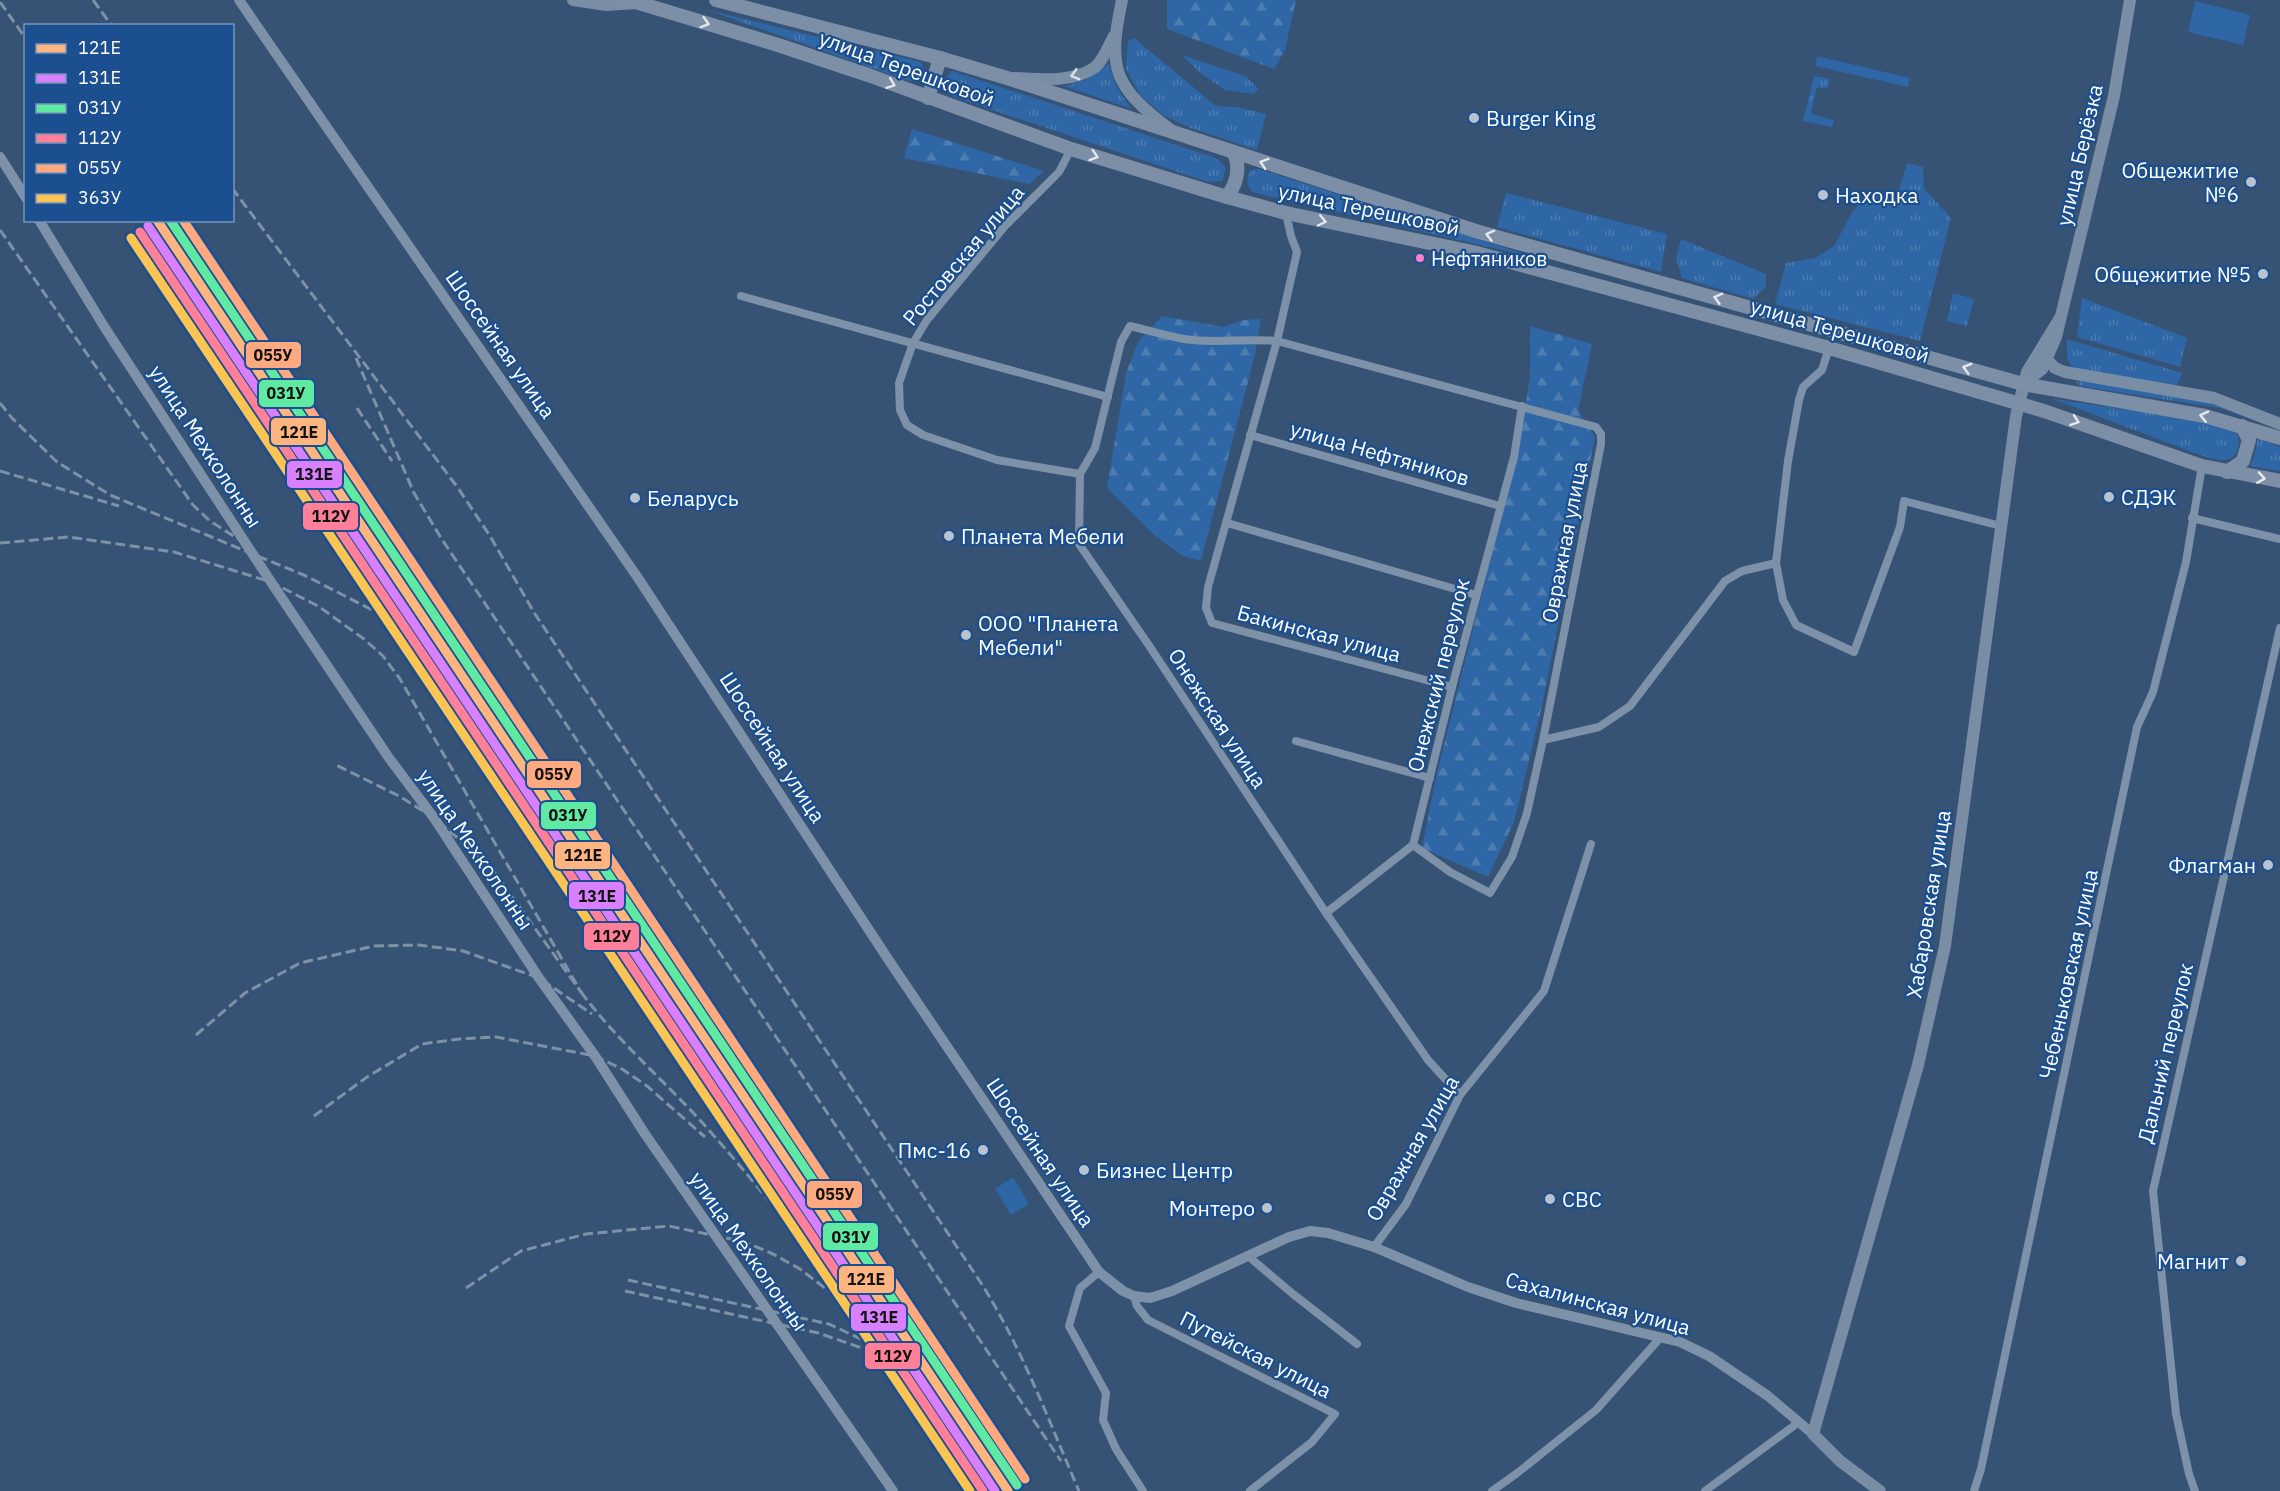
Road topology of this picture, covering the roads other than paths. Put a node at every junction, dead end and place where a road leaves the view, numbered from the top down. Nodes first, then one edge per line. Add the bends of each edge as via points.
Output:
1 (239, 0) edge
2 (573, 0) edge
3 (716, 0) edge
4 (1122, 0) edge
5 (2130, 0) edge
6 (634, 1) edge
7 (671, 6) edge
8 (1114, 36) junction
9 (940, 58) junction
10 (1007, 78) junction
11 (928, 98) junction
12 (1174, 132) junction
13 (1071, 149) junction
14 (1234, 153) junction
15 (0, 157) edge
16 (24, 195) edge
17 (1227, 197) junction
18 (1286, 213) junction
19 (40, 222) edge
20 (741, 296) dead end
21 (2060, 318) junction
22 (1130, 326) joint
23 (1277, 340) junction
24 (913, 343) junction
25 (1829, 348) junction
26 (2047, 360) junction
27 (2023, 384) junction
28 (1108, 397) junction
29 (2019, 404) junction
30 (1522, 406) junction
31 (2280, 424) edge
32 (2242, 426) junction
33 (1250, 435) junction
34 (2280, 438) edge
35 (2202, 466) junction
36 (2227, 472) junction
37 (1080, 474) junction
38 (2280, 481) edge
39 (1500, 506) junction
40 (2192, 518) junction
41 (1227, 523) junction
42 (2001, 526) junction
43 (2280, 539) edge
44 (1776, 563) junction
45 (1476, 595) junction
46 (2280, 628) edge
47 (1452, 687) junction
48 (1543, 740) junction
49 (1296, 741) dead end
50 (1430, 778) junction
51 (1591, 844) dead end
52 (1413, 845) junction
53 (1326, 913) junction
54 (1460, 1095) junction
55 (1374, 1247) junction
56 (1248, 1256) junction
57 (1099, 1272) junction
58 (1134, 1296) junction
59 (1660, 1338) junction
60 (1357, 1344) dead end
61 (1799, 1422) junction
62 (1813, 1434) junction
63 (893, 1491) edge
64 (1143, 1491) edge
65 (1251, 1491) edge
66 (1492, 1491) edge
67 (1705, 1491) edge
68 (1880, 1491) edge
69 (1974, 1491) edge
70 (2195, 1491) edge

1 - 57 street, Шоссейная улица via 638,578
2 - 6 main road via 606,5
3 - 9 main road, улица Терешковой
4 - 8 main road
5 - 21 main road, улица Берёзка via 2114,96
6 - 7 main road, улица Терешковой
7 -> 11 main road, улица Терешковой
8 -> 10 main road via 1095,68 1053,79
8 - 12 main road via 1116,68 1125,87 1141,107
9 - 10 main road, улица Терешковой
9 - 11 main road
10 - 12 main road, улица Терешковой
11 - 13 main road, улица Терешковой
12 - 14 main road, улица Терешковой
13 -> 17 main road, улица Терешковой
13 - 24 street, Ростовская улица via 1059,172 1005,226 927,320
14 - 17 main road via 1238,176
27 -> 14 main road, улица Терешковой via 1479,232
15 - 16 street
17 - 18 main road, улица Терешковой
18 - 23 street via 1297,252
18 -> 25 main road, улица Терешковой via 1473,252
19 - 63 street, улица Мехколонны via 277,592
20 - 24 street
21 - 26 main road, улица Берёзка
21 - 27 main road, улица Берёзка via 2032,360
22 - 23 street, Овражная улица via 1183,339
22 - 28 street, Онежская улица via 1121,342
23 - 30 street, Овражная улица
23 - 33 street
24 - 28 street
24 - 37 street, Ростовская улица via 899,383 900,410 907,425 923,435 998,459
25 - 29 main road, улица Терешковой
25 - 44 street via 1822,370 1803,387 1798,400
26 - 27 main road, улица Берёзка
26 - 31 main road via 2065,372 2214,398
27 - 29 main road, улица Берёзка
32 -> 27 main road, улица Терешковой
28 - 37 street, Онежская улица via 1095,448
29 -> 35 main road, улица Терешковой
29 - 42 main road, Хабаровская улица
30 - 39 street, Онежский переулок via 1514,457
30 - 48 street, Овражная улица via 1596,427 1601,434
32 - 34 main road, улица Терешковой
32 - 36 main road via 2249,440 2243,461
33 - 39 street, улица Нефтяников
33 - 41 street
35 - 36 main road, улица Терешковой
35 - 40 street, Чебеньковская улица
36 -> 38 main road, улица Терешковой
37 - 53 street, Онежская улица via 1079,544
39 - 45 street, Онежский переулок
40 - 43 street
40 - 69 street, Чебеньковская улица via 2186,562 2156,681 2138,727
41 - 45 street
41 - 47 street, Бакинская улица via 1208,587 1206,608 1212,623
42 - 44 street via 1904,501 1900,527 1854,652 1796,625 1783,600
42 - 62 main road, Хабаровская улица via 1945,946 1918,1065
44 - 48 street via 1742,571 1725,580 1630,706 1599,727
45 - 47 street, Онежский переулок
46 - 70 street, Дальний переулок via 2153,1191 2176,1414
47 - 50 street, Онежский переулок
48 - 52 street, Овражная улица via 1527,813 1512,857 1490,893 1450,872
49 - 50 street
50 - 52 street, Онежский переулок
51 - 54 street, Овражная улица via 1544,991
52 - 53 street
53 - 54 street, Онежская улица via 1428,1060
54 - 55 street, Овражная улица via 1406,1204
55 - 56 street via 1336,1234 1310,1231
55 - 59 street, Сахалинская улица via 1515,1303
56 - 58 street via 1160,1296
56 - 60 street
57 - 58 street, Шоссейная улица
57 - 64 street via 1080,1288 1068,1326 1106,1393 1103,1420 1116,1449
58 - 65 street, Путейская улица via 1148,1320 1335,1414 1312,1442
59 - 61 street, Сахалинская улица via 1680,1342 1709,1356
59 - 66 street via 1596,1410
61 - 62 street, Сахалинская улица
61 - 67 street
62 - 68 main road, Сахалинская улица via 1840,1461

